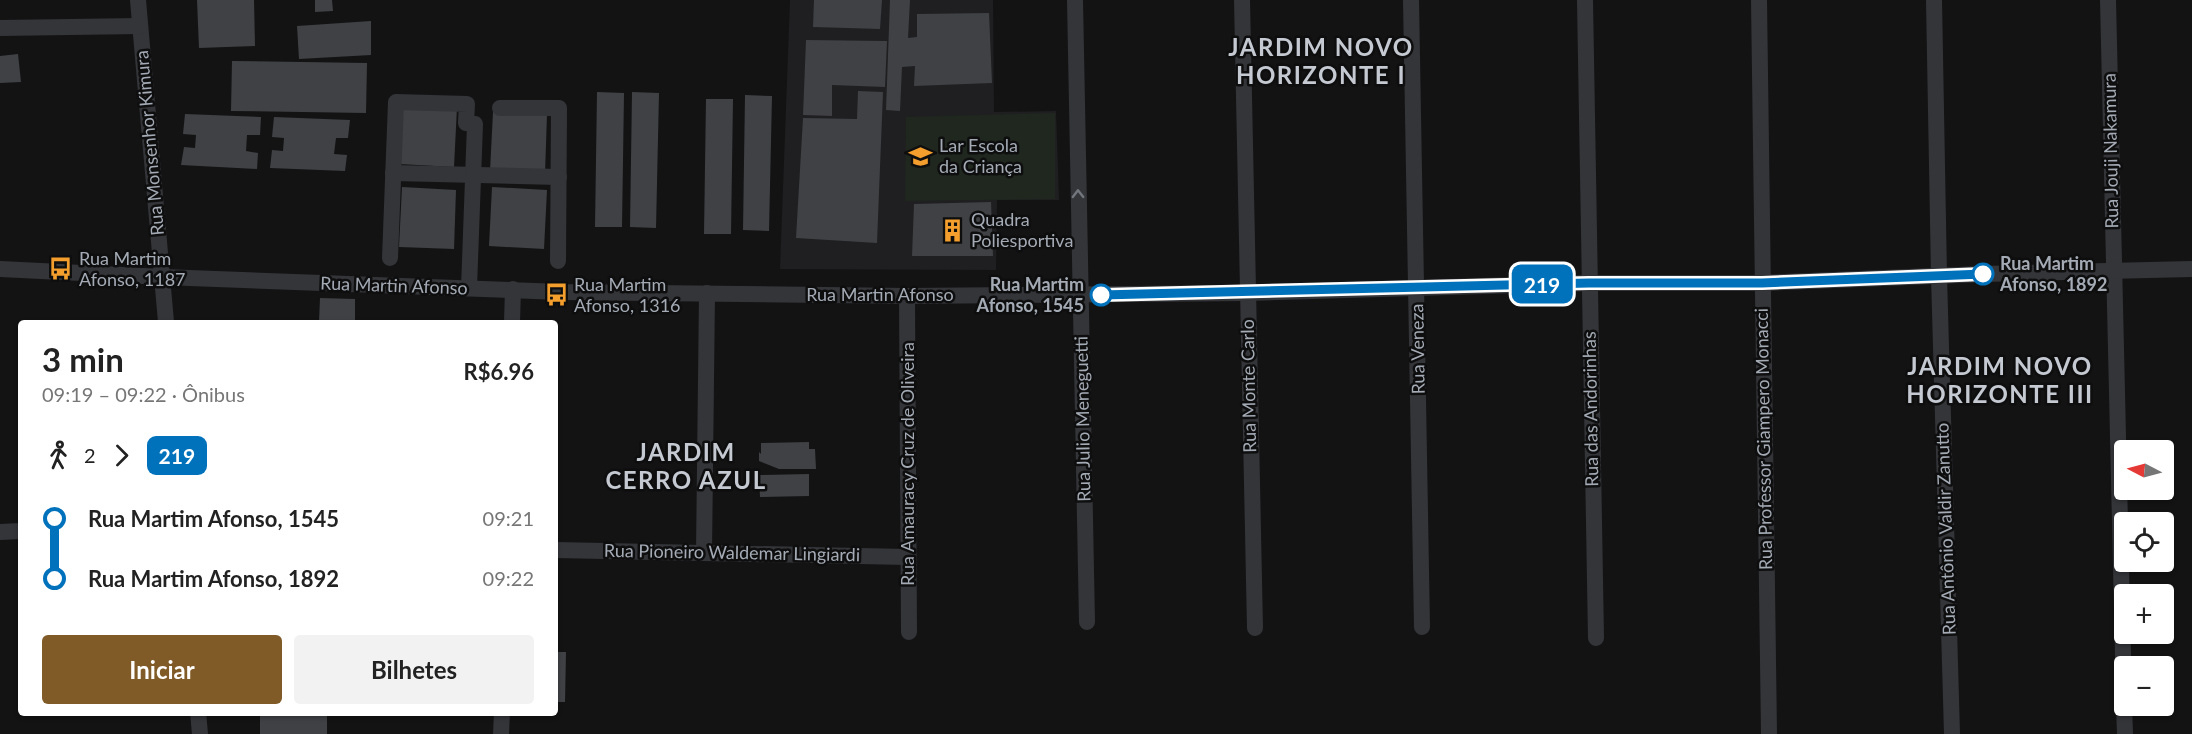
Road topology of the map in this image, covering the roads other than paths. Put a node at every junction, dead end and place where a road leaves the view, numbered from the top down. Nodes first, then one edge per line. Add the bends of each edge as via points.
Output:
1 (138, 0) edge
2 (1075, 0) edge
3 (1242, 0) edge
4 (1411, 0) edge
5 (1585, 0) edge
6 (1759, 0) edge
7 (1934, 0) edge
8 (2108, 0) edge
9 (140, 26) junction
10 (0, 28) edge
11 (500, 108) dead end
12 (393, 173) junction
13 (473, 175) junction
14 (559, 177) junction
15 (390, 258) dead end
16 (558, 261) dead end
17 (0, 268) edge
18 (2192, 269) edge
19 (2114, 271) junction
20 (1939, 276) junction
21 (163, 278) junction
22 (1589, 283) junction
23 (1762, 283) junction
24 (1417, 287) junction
25 (469, 288) junction
26 (513, 289) junction
27 (707, 293) junction
28 (1247, 293) junction
29 (1080, 295) junction
30 (907, 296) junction
31 (166, 320) edge
32 (512, 320) edge
33 (18, 531) edge
34 (0, 532) edge
35 (558, 550) edge
36 (704, 553) junction
37 (908, 557) junction
38 (1087, 622) dead end
39 (1422, 627) dead end
40 (1255, 628) dead end
41 (909, 632) dead end
42 (1596, 638) dead end
43 (2123, 656) edge
44 (198, 716) edge
45 (502, 716) edge
46 (2124, 716) edge
47 (200, 734) edge
48 (501, 734) edge
49 (1769, 734) edge
50 (1952, 734) edge
51 (2125, 734) edge

1 - 9 street, Rua Monsenhor Kimura
29 -> 2 street, Rua Julio Meneguetti
3 - 28 street, Rua Monte Carlo
4 - 24 street, Rua Veneza
5 - 22 street, Rua das Andorinhas
6 - 23 street, Rua Professor Giampero Monacci
7 - 20 street, Rua Antônio Valdir Zanutto
8 - 19 street, Rua Jouji Nakamura
9 - 10 street
9 - 21 street, Rua Monsenhor Kimura
11 - 14 street via 559,108
12 - 13 street
12 - 13 street via 396,102 467,104 466,123 475,124
12 - 15 street
13 - 14 street
13 - 25 street
14 - 16 street
17 - 21 street, Rua Martin Afonso
18 - 19 street, Rua Martin Afonso
19 - 20 street, Rua Martin Afonso
19 - 43 street, Rua Jouji Nakamura
20 - 23 street, Rua Martin Afonso
20 - 50 street, Rua Antônio Valdir Zanutto
21 - 25 street, Rua Martin Afonso
21 - 31 street, Rua Monsenhor Kimura
22 - 23 street, Rua Martin Afonso
22 - 24 street, Rua Martin Afonso
22 - 42 street, Rua das Andorinhas
23 - 49 street, Rua Professor Giampero Monacci
24 - 28 street, Rua Martin Afonso
24 - 39 street, Rua Veneza
25 - 26 street, Rua Martin Afonso
26 - 27 street, Rua Martin Afonso
26 - 32 street
27 - 30 street, Rua Martin Afonso
27 - 36 street
28 - 29 street, Rua Martin Afonso
28 - 40 street, Rua Monte Carlo
29 - 30 street, Rua Martin Afonso
29 - 38 street, Rua Julio Meneguetti
30 - 37 street, Rua Amauracy Cruz de Oliveira
33 - 34 street
35 - 36 street, Rua Pioneiro Waldemar Lingiardi
36 - 37 street, Rua Pioneiro Waldemar Lingiardi
37 - 41 street, Rua Amauracy Cruz de Oliveira
44 - 47 street
45 - 48 street
46 - 51 street

